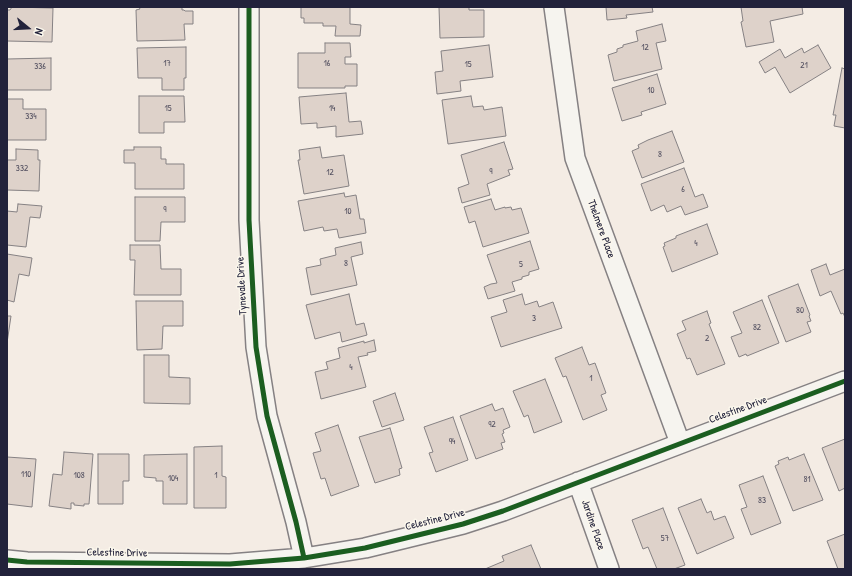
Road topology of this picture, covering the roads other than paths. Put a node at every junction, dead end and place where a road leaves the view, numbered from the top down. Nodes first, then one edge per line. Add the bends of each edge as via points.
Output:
1 (249, 7) edge
2 (554, 7) edge
3 (845, 381) edge
4 (680, 443) junction
5 (578, 482) junction
6 (304, 558) junction
7 (7, 560) edge
8 (91, 566) edge
9 (609, 569) edge

1 - 6 street, Tynevale Drive via 249,220 256,347 267,416
2 - 4 street, Thelmere Place via 575,158
3 - 4 street, Celestine Drive
4 - 5 street, Celestine Drive
5 - 6 street, Celestine Drive via 463,524 366,548
5 - 9 street, Jardine Place
6 - 8 street, Celestine Drive via 230,564
7 - 8 street, Celestine Drive

